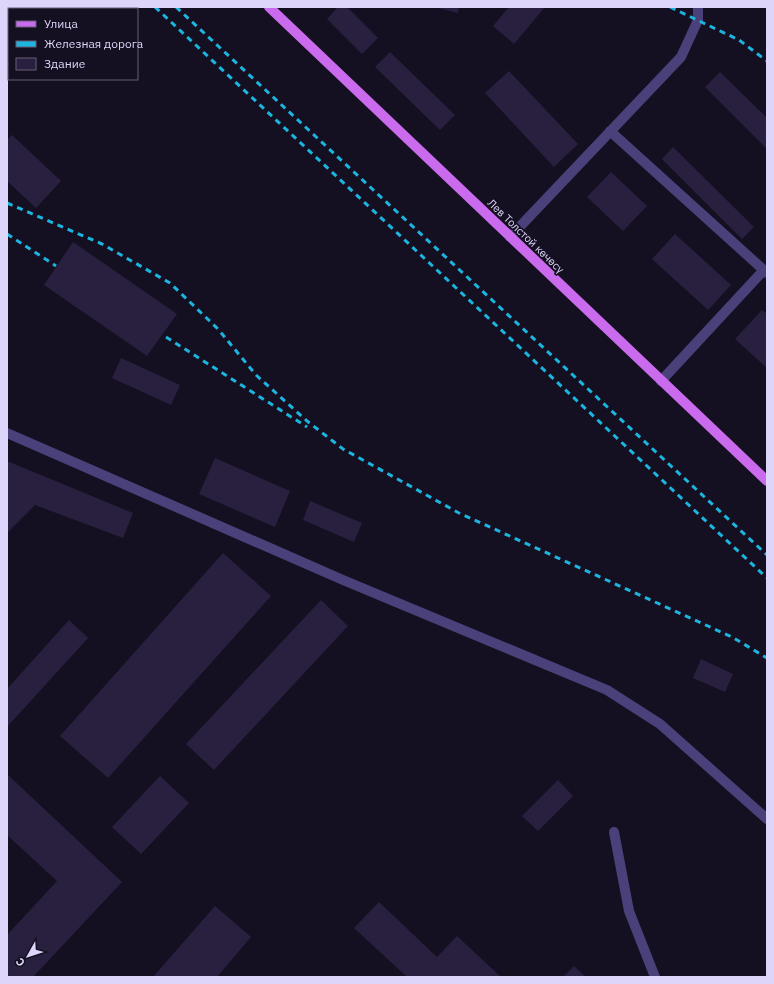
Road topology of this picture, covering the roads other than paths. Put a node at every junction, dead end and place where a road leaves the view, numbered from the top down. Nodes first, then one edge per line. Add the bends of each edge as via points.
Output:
1 (268, 7) edge
2 (698, 7) edge
3 (610, 131) junction
4 (510, 237) junction
5 (766, 272) edge
6 (661, 380) junction
7 (7, 432) edge
8 (767, 481) edge
9 (767, 819) edge
10 (614, 832) dead end
11 (655, 977) edge

1 - 4 main road, Лев Толстой көчөсү
2 - 3 street via 698,20 681,57
3 - 4 street
3 - 5 street
4 - 6 main road, Лев Толстой көчөсү
5 - 6 street
6 - 8 main road, Лев Толстой көчөсү
7 - 9 street via 343,580 607,690 660,724
10 - 11 street via 629,911

